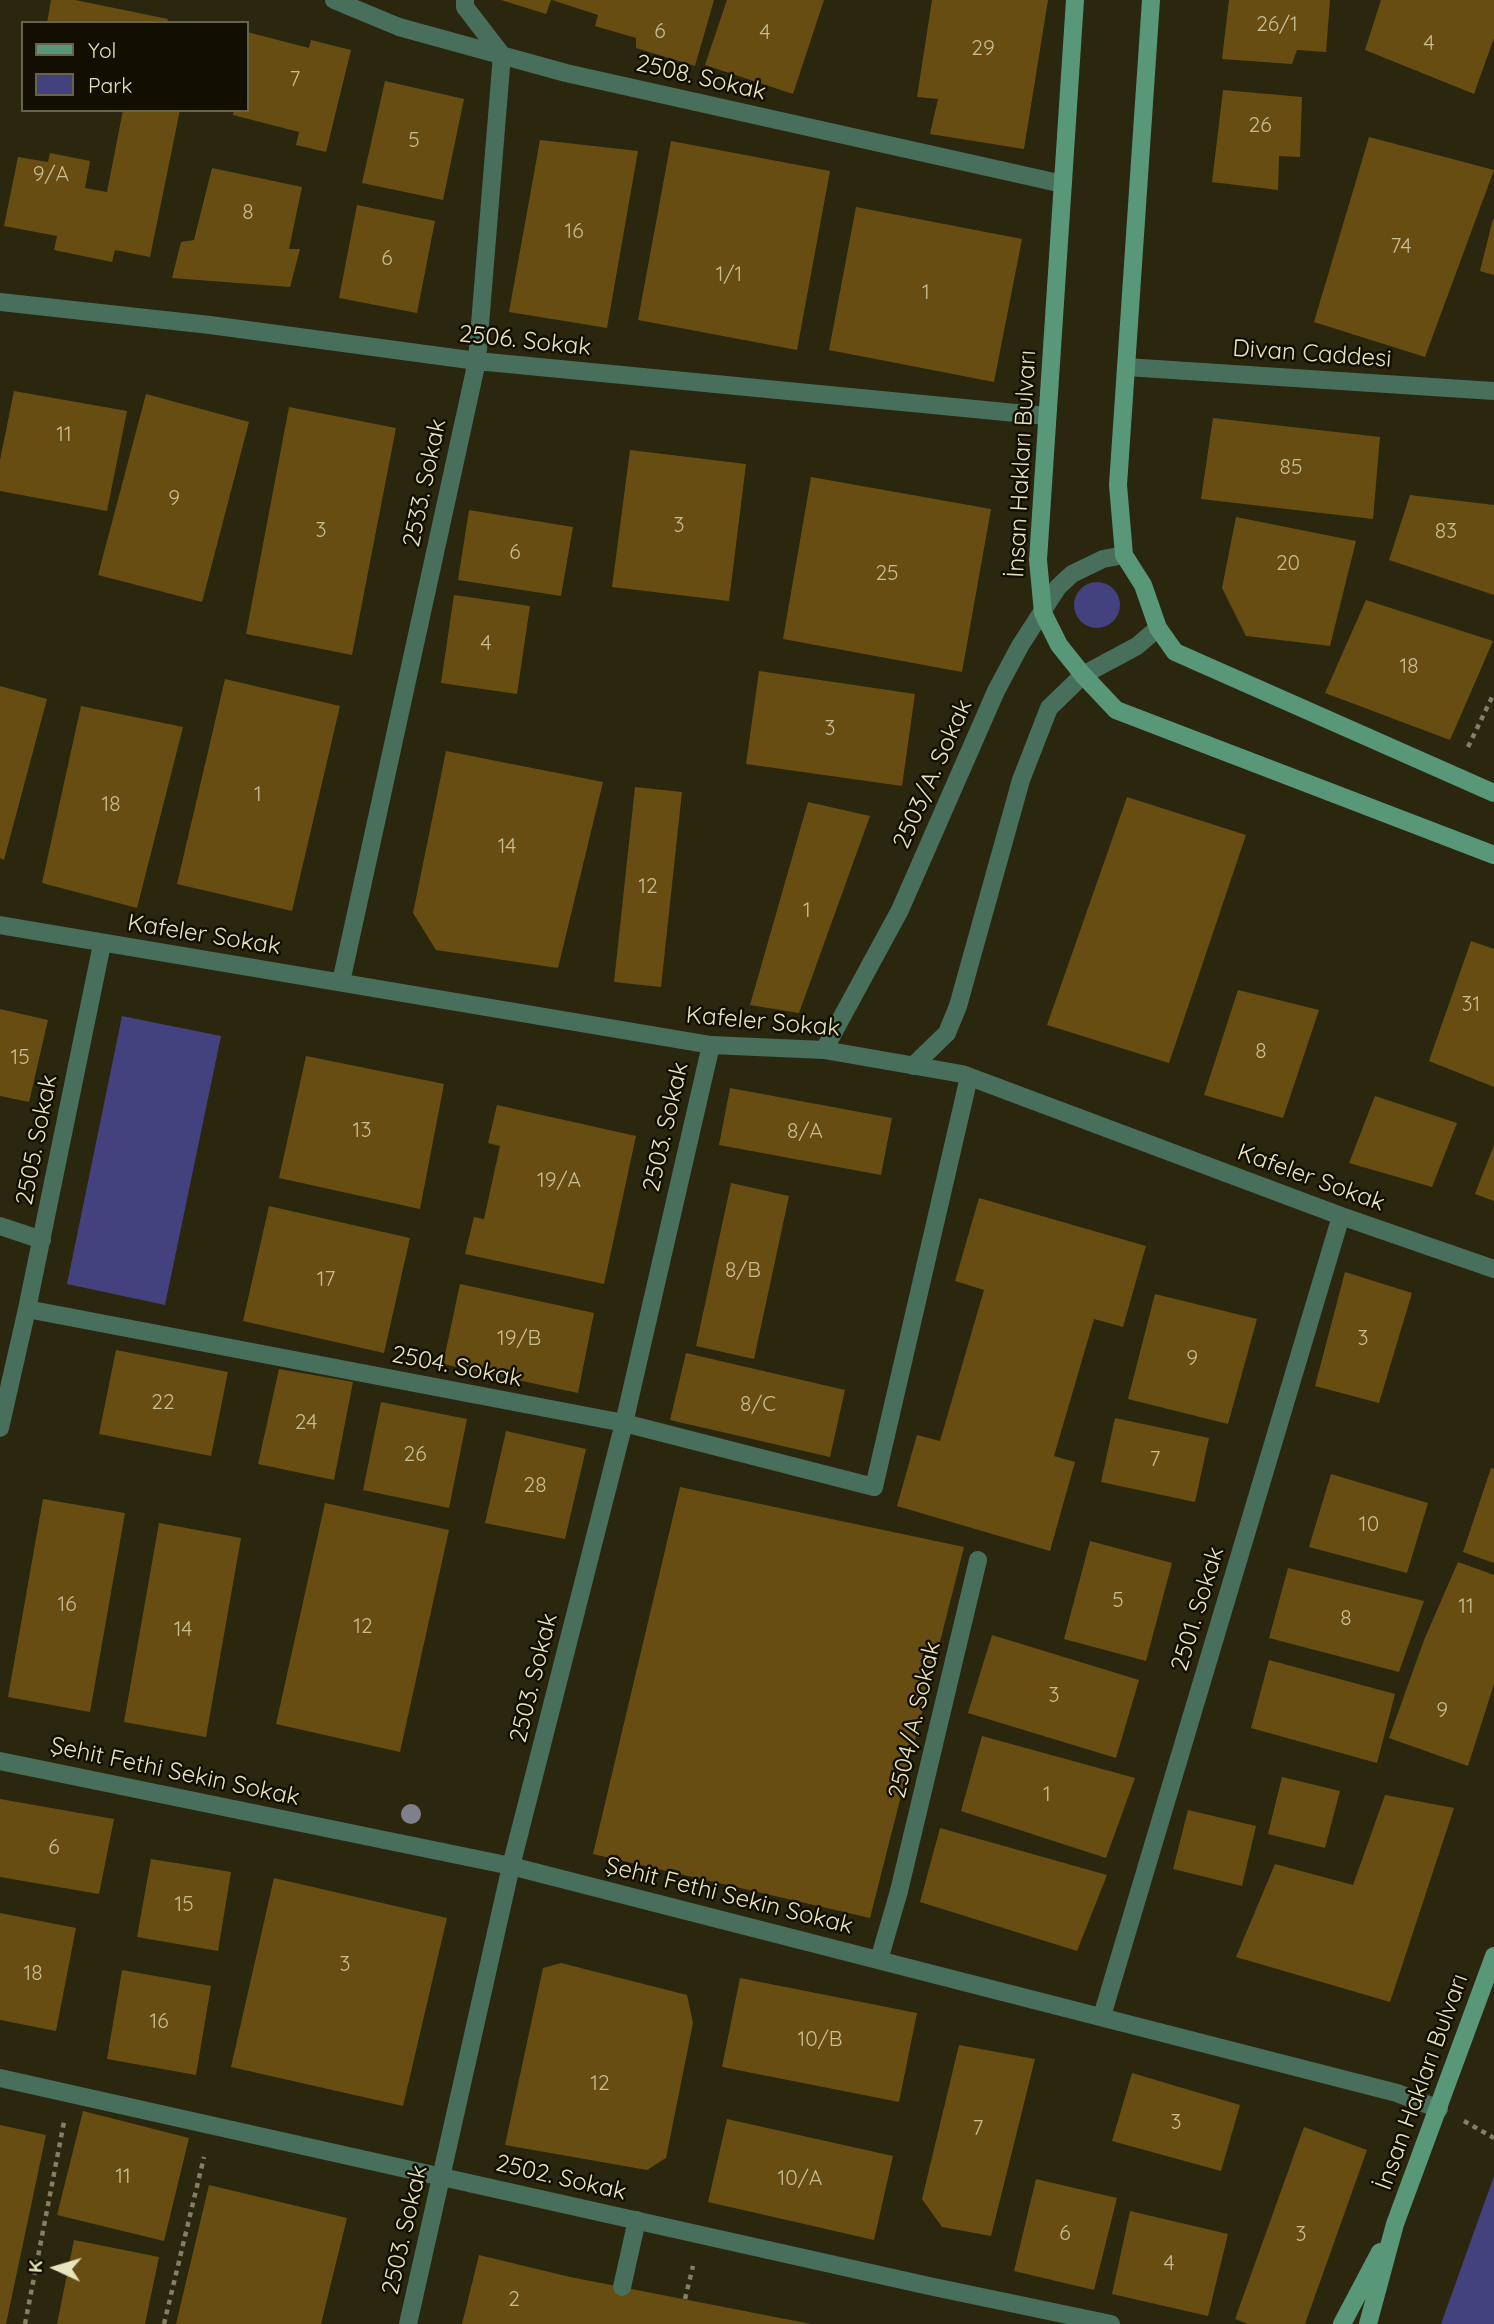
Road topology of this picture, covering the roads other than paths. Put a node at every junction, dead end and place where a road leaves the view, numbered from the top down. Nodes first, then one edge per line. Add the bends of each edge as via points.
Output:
1 (334, 0) edge
2 (465, 0) edge
3 (1075, 0) edge
4 (1151, 0) edge
5 (502, 55) junction
6 (1063, 184) junction
7 (0, 302) edge
8 (477, 361) junction
9 (1126, 367) junction
10 (1494, 391) edge
11 (1047, 416) junction
12 (1124, 555) junction
13 (1043, 613) junction
14 (1158, 628) junction
15 (1083, 676) junction
16 (1494, 793) edge
17 (1494, 855) edge
18 (0, 925) edge
19 (102, 944) junction
20 (341, 982) junction
21 (710, 1045) junction
22 (824, 1050) junction
23 (913, 1066) junction
24 (969, 1077) junction
25 (1340, 1216) junction
26 (0, 1226) edge
27 (42, 1240) junction
28 (1494, 1269) edge
29 (27, 1310) junction
30 (624, 1423) junction
31 (0, 1428) edge
32 (978, 1560) dead end
33 (0, 1761) edge
34 (511, 1867) junction
35 (1494, 1956) edge
36 (879, 1960) junction
37 (1102, 2016) junction
38 (0, 2078) edge
39 (1439, 2109) junction
40 (442, 2177) junction
41 (637, 2220) junction
42 (1395, 2224) junction
43 (622, 2287) dead end
44 (1063, 2319) edge
45 (408, 2324) edge
46 (1111, 2324) edge
47 (1342, 2324) edge
48 (1368, 2324) edge

1 - 5 street, 2508. Sokak via 399,27
2 - 5 street via 465,7
3 - 6 main road, İnsan Hakları Bulvarı
4 - 9 main road
5 - 6 street, 2508. Sokak via 566,74
5 - 8 street, 2533. Sokak
6 - 11 main road, İnsan Hakları Bulvarı
7 - 8 street, 2506. Sokak
8 - 11 street, 2506. Sokak
8 - 20 street, 2533. Sokak
9 - 10 street, Divan Caddesi
9 - 12 main road via 1118,485
11 - 13 main road, İnsan Hakları Bulvarı via 1038,560
12 - 13 street, 2503/A. Sokak via 1072,574
12 - 14 main road via 1143,585
13 - 15 main road, İnsan Hakları Bulvarı via 1059,645
13 - 22 street, 2503/A. Sokak via 996,691 901,910
14 - 15 street via 1137,646
14 - 16 main road via 1175,652
15 - 17 main road, İnsan Hakları Bulvarı via 1116,710
15 - 23 street via 1049,708 1021,780 958,1006 947,1033
18 - 19 street, Kafeler Sokak
19 - 20 street, Kafeler Sokak
19 - 27 street, 2505. Sokak
20 - 21 street, Kafeler Sokak
21 - 22 street, Kafeler Sokak
21 - 30 street, 2503. Sokak
22 - 23 street, Kafeler Sokak
23 - 24 street, Kafeler Sokak
24 - 25 street, Kafeler Sokak
24 - 30 street, 2504. Sokak via 874,1488
25 - 28 street, Kafeler Sokak
25 - 37 street, 2501. Sokak
26 - 27 street
27 - 29 street, 2505. Sokak
29 - 30 street, 2504. Sokak
29 - 31 street, 2505. Sokak
30 - 34 street, 2503. Sokak
32 - 36 street, 2504/A. Sokak
33 - 34 street, Şehit Fethi Sekin Sokak
34 - 36 street, Şehit Fethi Sekin Sokak
34 - 40 street, 2503. Sokak
35 - 39 main road, İnsan Hakları Bulvarı
36 - 37 street, Şehit Fethi Sekin Sokak
37 - 39 street, Şehit Fethi Sekin Sokak via 1397,2093
38 - 40 street, 2502. Sokak
39 - 42 main road, İnsan Hakları Bulvarı
40 - 41 street, 2502. Sokak
40 - 45 street, 2503. Sokak
41 - 43 street
41 - 44 street, 2502. Sokak
42 - 47 main road
42 - 48 main road
44 - 46 street, 2502. Sokak

